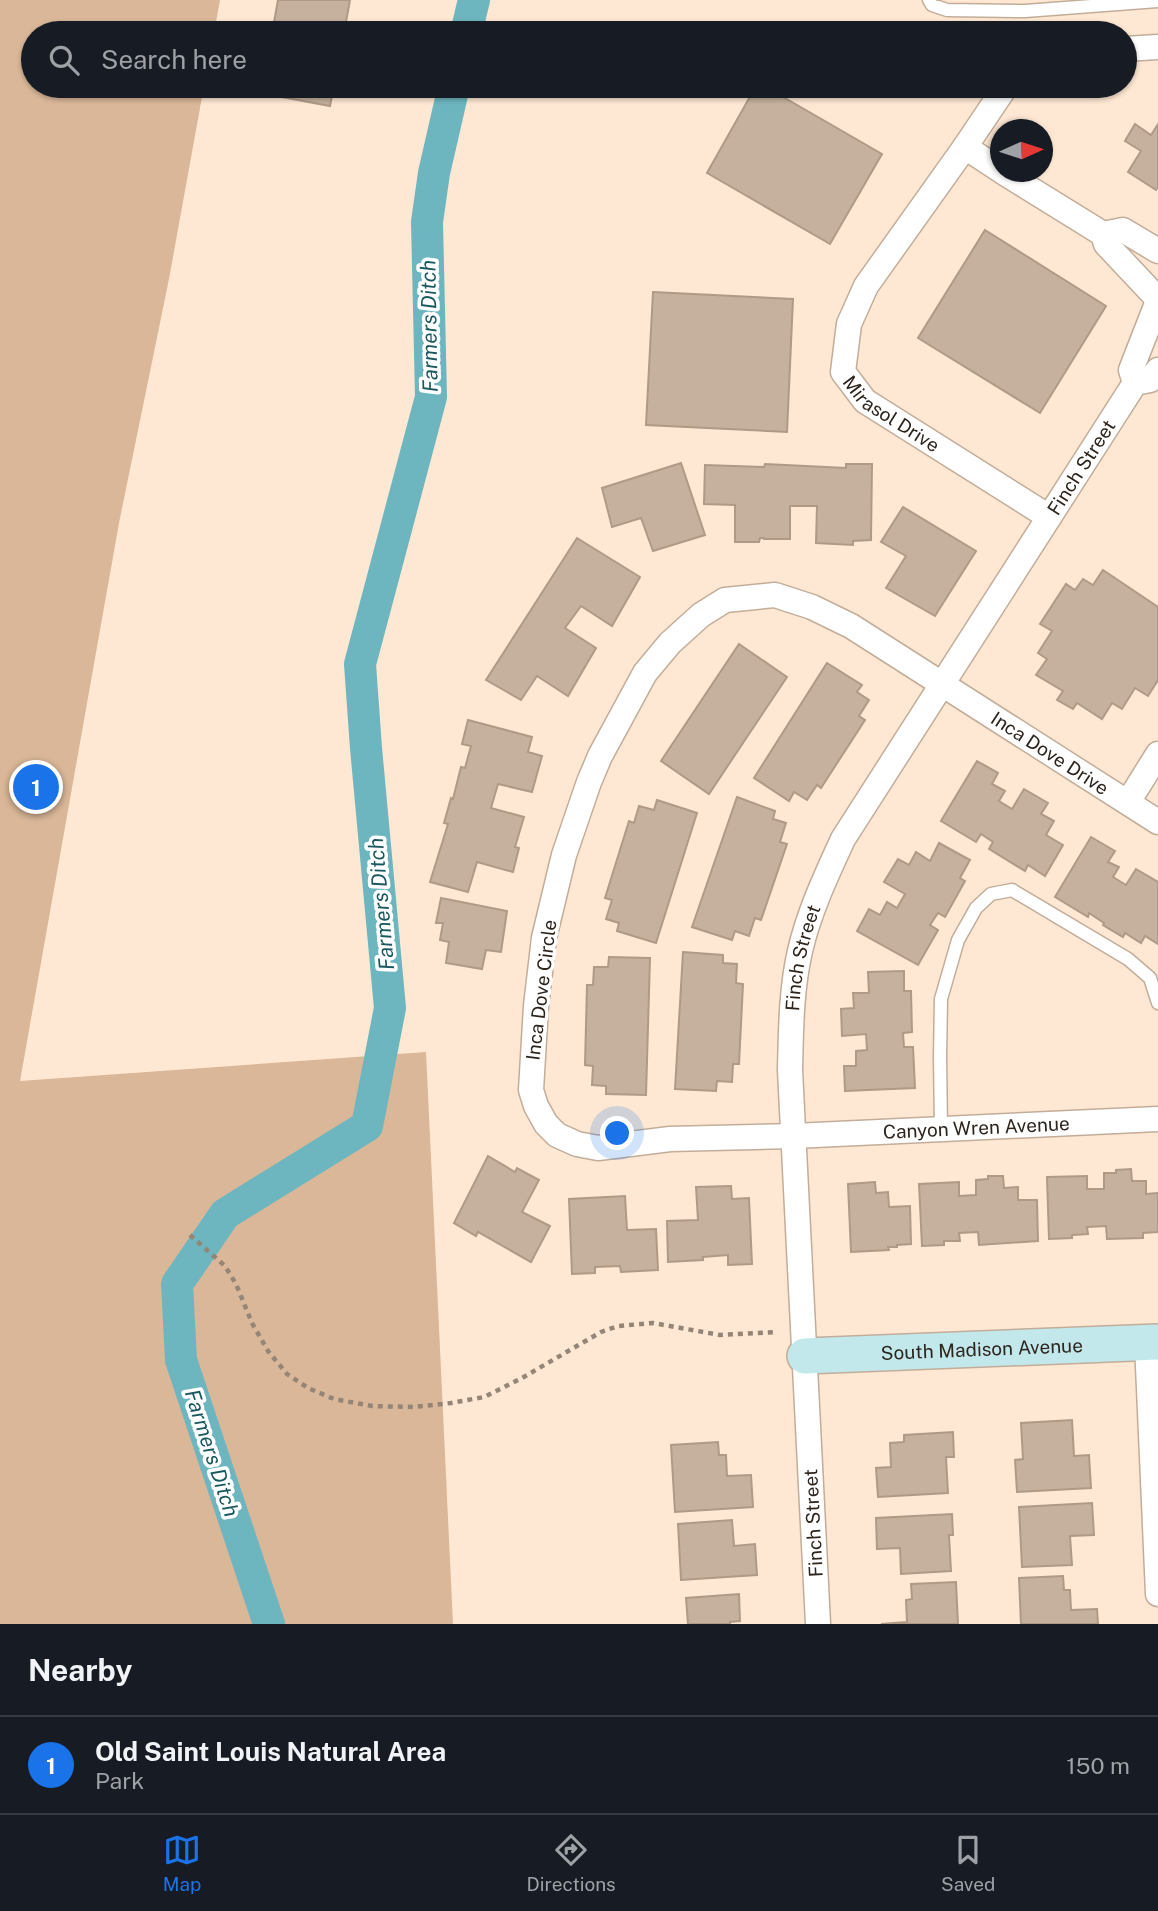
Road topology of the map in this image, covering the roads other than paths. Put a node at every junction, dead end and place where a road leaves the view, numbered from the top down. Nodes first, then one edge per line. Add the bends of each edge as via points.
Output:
1 (929, 0) edge
2 (1158, 1) edge
3 (1158, 47) edge
4 (1137, 48) edge
5 (998, 98) edge
6 (965, 148) junction
7 (990, 164) edge
8 (1020, 182) edge
9 (1103, 234) junction
10 (1158, 251) edge
11 (1157, 298) edge
12 (1158, 370) edge
13 (1135, 383) junction
14 (1049, 517) junction
15 (943, 683) junction
16 (1158, 754) edge
17 (1128, 802) junction
18 (1158, 822) edge
19 (1158, 1003) edge
20 (1158, 1119) edge
21 (941, 1129) junction
22 (794, 1136) junction
23 (804, 1343) junction
24 (1152, 1343) edge
25 (1158, 1594) edge
26 (818, 1624) edge

1 - 2 lane via 947,10 1025,11
3 - 4 street
5 - 6 street, Mirasol Drive
6 - 7 street
6 - 14 street, Mirasol Drive via 866,286 849,324 843,372 865,401
8 - 9 street
9 - 10 street via 1123,230
9 - 11 street via 1106,244
11 - 13 street, Finch Street via 1131,370
12 - 13 street, Finch Street via 1150,380
13 - 14 street, Finch Street
14 - 15 street, Finch Street
15 - 17 street, Inca Dove Drive
15 - 22 street, Finch Street via 842,839 817,897 800,952 791,1014
15 - 22 street, Inca Dove Circle via 812,607 775,595 725,600 670,643 645,674 600,756 564,855 544,938 536,1006 531,1090 546,1124 567,1140 598,1148 670,1139
16 - 17 street
17 - 18 street, Inca Dove Drive
19 - 21 lane via 1150,978 1128,959 1012,890 991,894 976,908 958,940 941,999
20 - 21 street, Canyon Wren Avenue
21 - 22 street, Canyon Wren Avenue
22 - 23 street, Finch Street
23 - 24 street, South Madison Avenue
23 - 26 street, Finch Street
24 - 25 street

